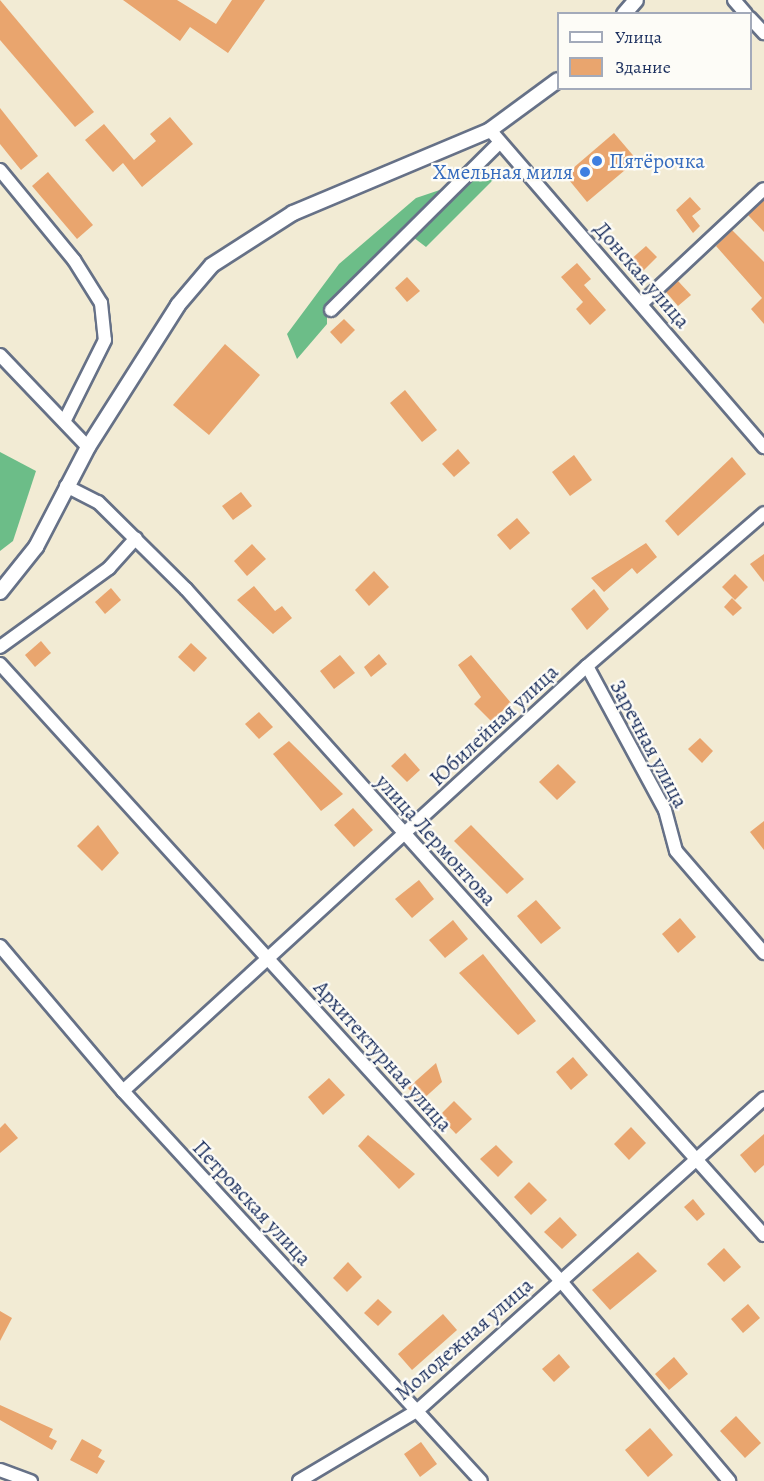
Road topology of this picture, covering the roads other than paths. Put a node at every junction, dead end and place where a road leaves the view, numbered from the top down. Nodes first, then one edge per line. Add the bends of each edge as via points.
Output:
1 (636, 0) edge
2 (734, 0) edge
3 (626, 12) edge
4 (744, 12) edge
5 (752, 20) edge
6 (764, 33) edge
7 (557, 81) edge
8 (490, 130) junction
9 (500, 142) junction
10 (0, 171) edge
11 (764, 189) edge
12 (641, 304) junction
13 (332, 310) dead end
14 (0, 355) edge
15 (65, 420) junction
16 (88, 447) junction
17 (764, 447) edge
18 (66, 486) junction
19 (764, 513) edge
20 (136, 538) junction
21 (0, 592) edge
22 (0, 647) edge
23 (0, 664) edge
24 (587, 666) junction
25 (403, 836) junction
26 (0, 946) edge
27 (764, 953) edge
28 (269, 960) junction
29 (123, 1091) junction
30 (764, 1098) edge
31 (698, 1159) junction
32 (764, 1235) edge
33 (560, 1280) junction
34 (418, 1410) junction
35 (0, 1470) edge
36 (31, 1481) edge
37 (299, 1481) edge
38 (481, 1481) edge
39 (729, 1481) edge

1 - 3 street
2 - 4 street
5 - 6 street
7 - 8 street
8 - 9 street, Донская улица
8 - 16 street via 293,213 212,265 178,305
9 - 12 street, Донская улица
9 - 13 street
10 - 15 street via 74,260 101,303 105,340
11 - 12 street
12 - 17 street, Донская улица
14 - 15 street
15 - 16 street
16 - 18 street
18 - 20 street, улица Лермонтова via 98,502
18 - 21 street via 36,547
19 - 24 street, Юбилейная улица
20 - 22 street via 109,568
20 - 25 street, улица Лермонтова
23 - 28 street, Архитектурная улица
24 - 25 street, Юбилейная улица
24 - 27 street, Заречная улица via 665,810 676,851
25 - 28 street, Юбилейная улица
25 - 31 street, улица Лермонтова
26 - 29 street, Петровская улица
28 - 29 street, Юбилейная улица
28 - 33 street, Архитектурная улица
29 - 34 street, Петровская улица
30 - 31 street, Молодежная улица
31 - 32 street, улица Лермонтова
31 - 33 street, Молодежная улица
33 - 34 street, Молодежная улица
33 - 39 street, Архитектурная улица
34 - 37 street, Молодежная улица
34 - 38 street, Петровская улица
35 - 36 street

